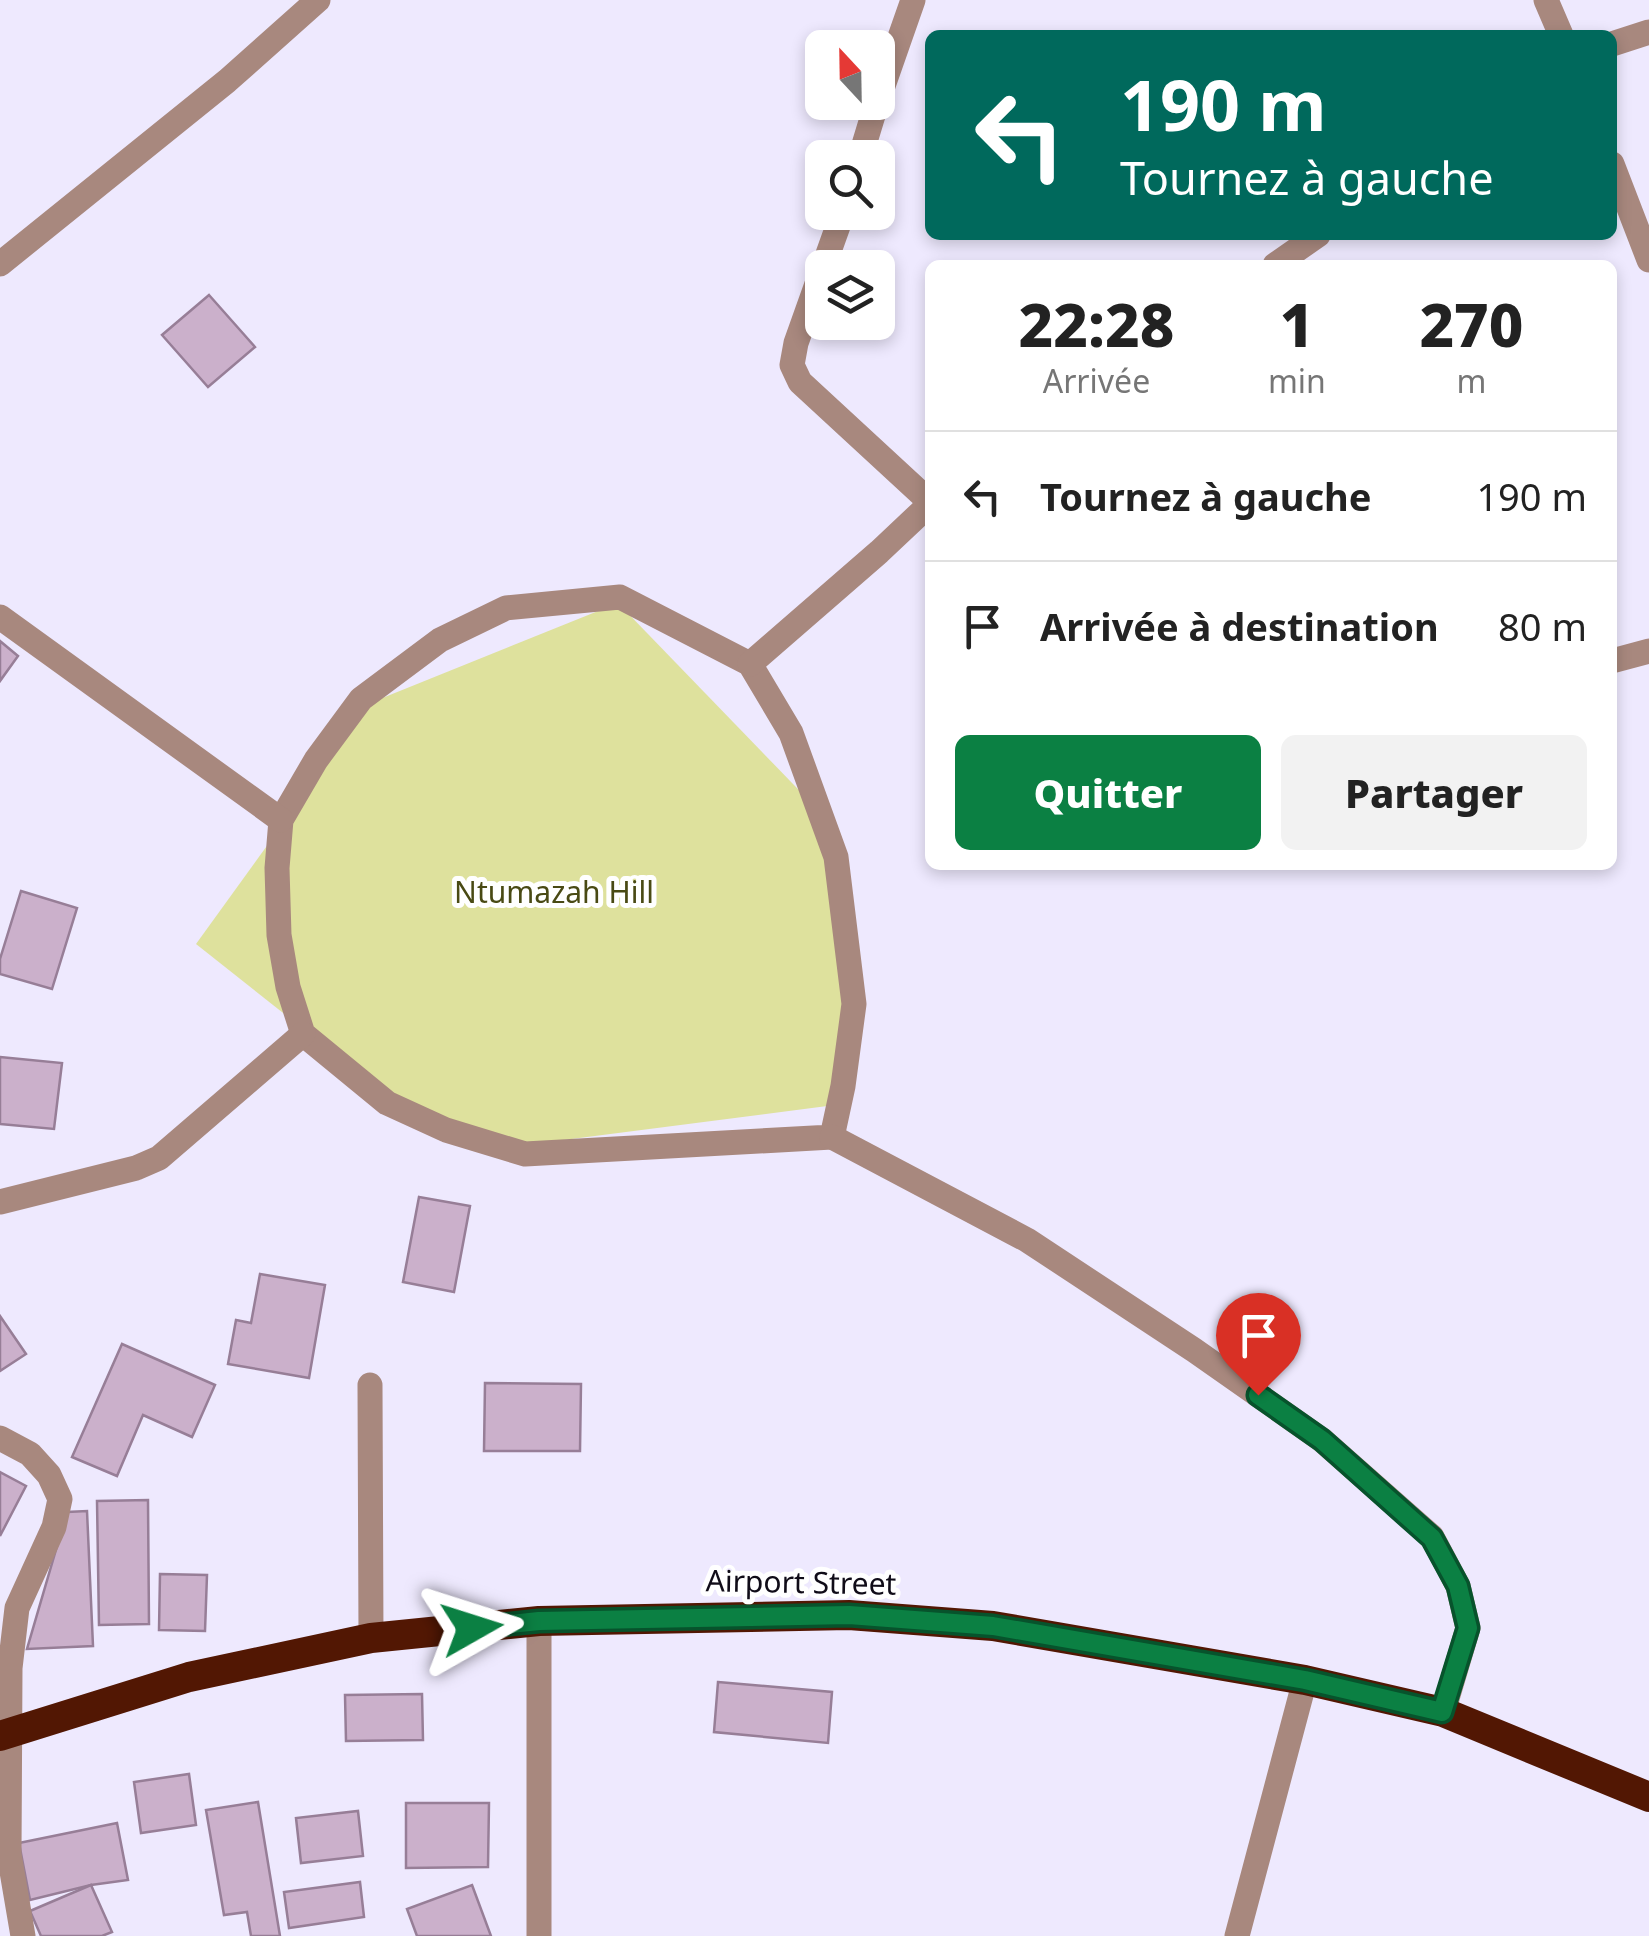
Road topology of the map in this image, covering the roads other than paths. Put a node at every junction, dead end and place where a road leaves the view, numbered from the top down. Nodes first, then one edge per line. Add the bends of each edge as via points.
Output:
1 (318, 0) edge
2 (913, 0) edge
3 (1546, 0) edge
4 (1558, 30) edge
5 (1649, 32) edge
6 (1617, 42) edge
7 (895, 50) edge
8 (1617, 177) edge
9 (1311, 240) edge
10 (1282, 260) edge
11 (1649, 260) edge
12 (0, 264) edge
13 (805, 321) edge
14 (925, 498) edge
15 (925, 508) edge
16 (0, 617) edge
17 (1649, 651) edge
18 (1617, 660) edge
19 (750, 664) junction
20 (280, 820) junction
21 (302, 1034) junction
22 (832, 1137) junction
23 (0, 1202) edge
24 (370, 1385) dead end
25 (0, 1438) edge
26 (539, 1621) junction
27 (371, 1638) junction
28 (1305, 1680) junction
29 (1442, 1712) junction
30 (6, 1734) edge
31 (1649, 1797) edge
32 (23, 1936) edge
33 (540, 1936) edge
34 (1237, 1936) edge

1 - 12 street
2 - 7 street
3 - 4 street
5 - 6 street
8 - 11 street
9 - 10 street
13 - 14 street via 792,365 800,382
15 - 19 street
16 - 20 street
17 - 18 street
19 - 20 street via 620,597 506,608 440,640 362,698
19 - 22 street via 791,733 836,857 854,1004
20 - 21 street via 278,935
21 - 22 street via 387,1103 524,1154
21 - 23 street via 158,1158
22 - 29 street via 1027,1240 1194,1350 1322,1440 1432,1538 1458,1586 1468,1628
24 - 27 street
25 - 30 street via 30,1454 60,1499 17,1608
26 - 27 highway, Airport Street
26 - 28 highway, Airport Street via 849,1615 993,1626
26 - 33 street
27 - 30 highway, Airport Street via 188,1677
28 - 29 highway, Airport Street
28 - 34 street
29 - 31 highway, Airport Street
30 - 32 street via 8,1854

